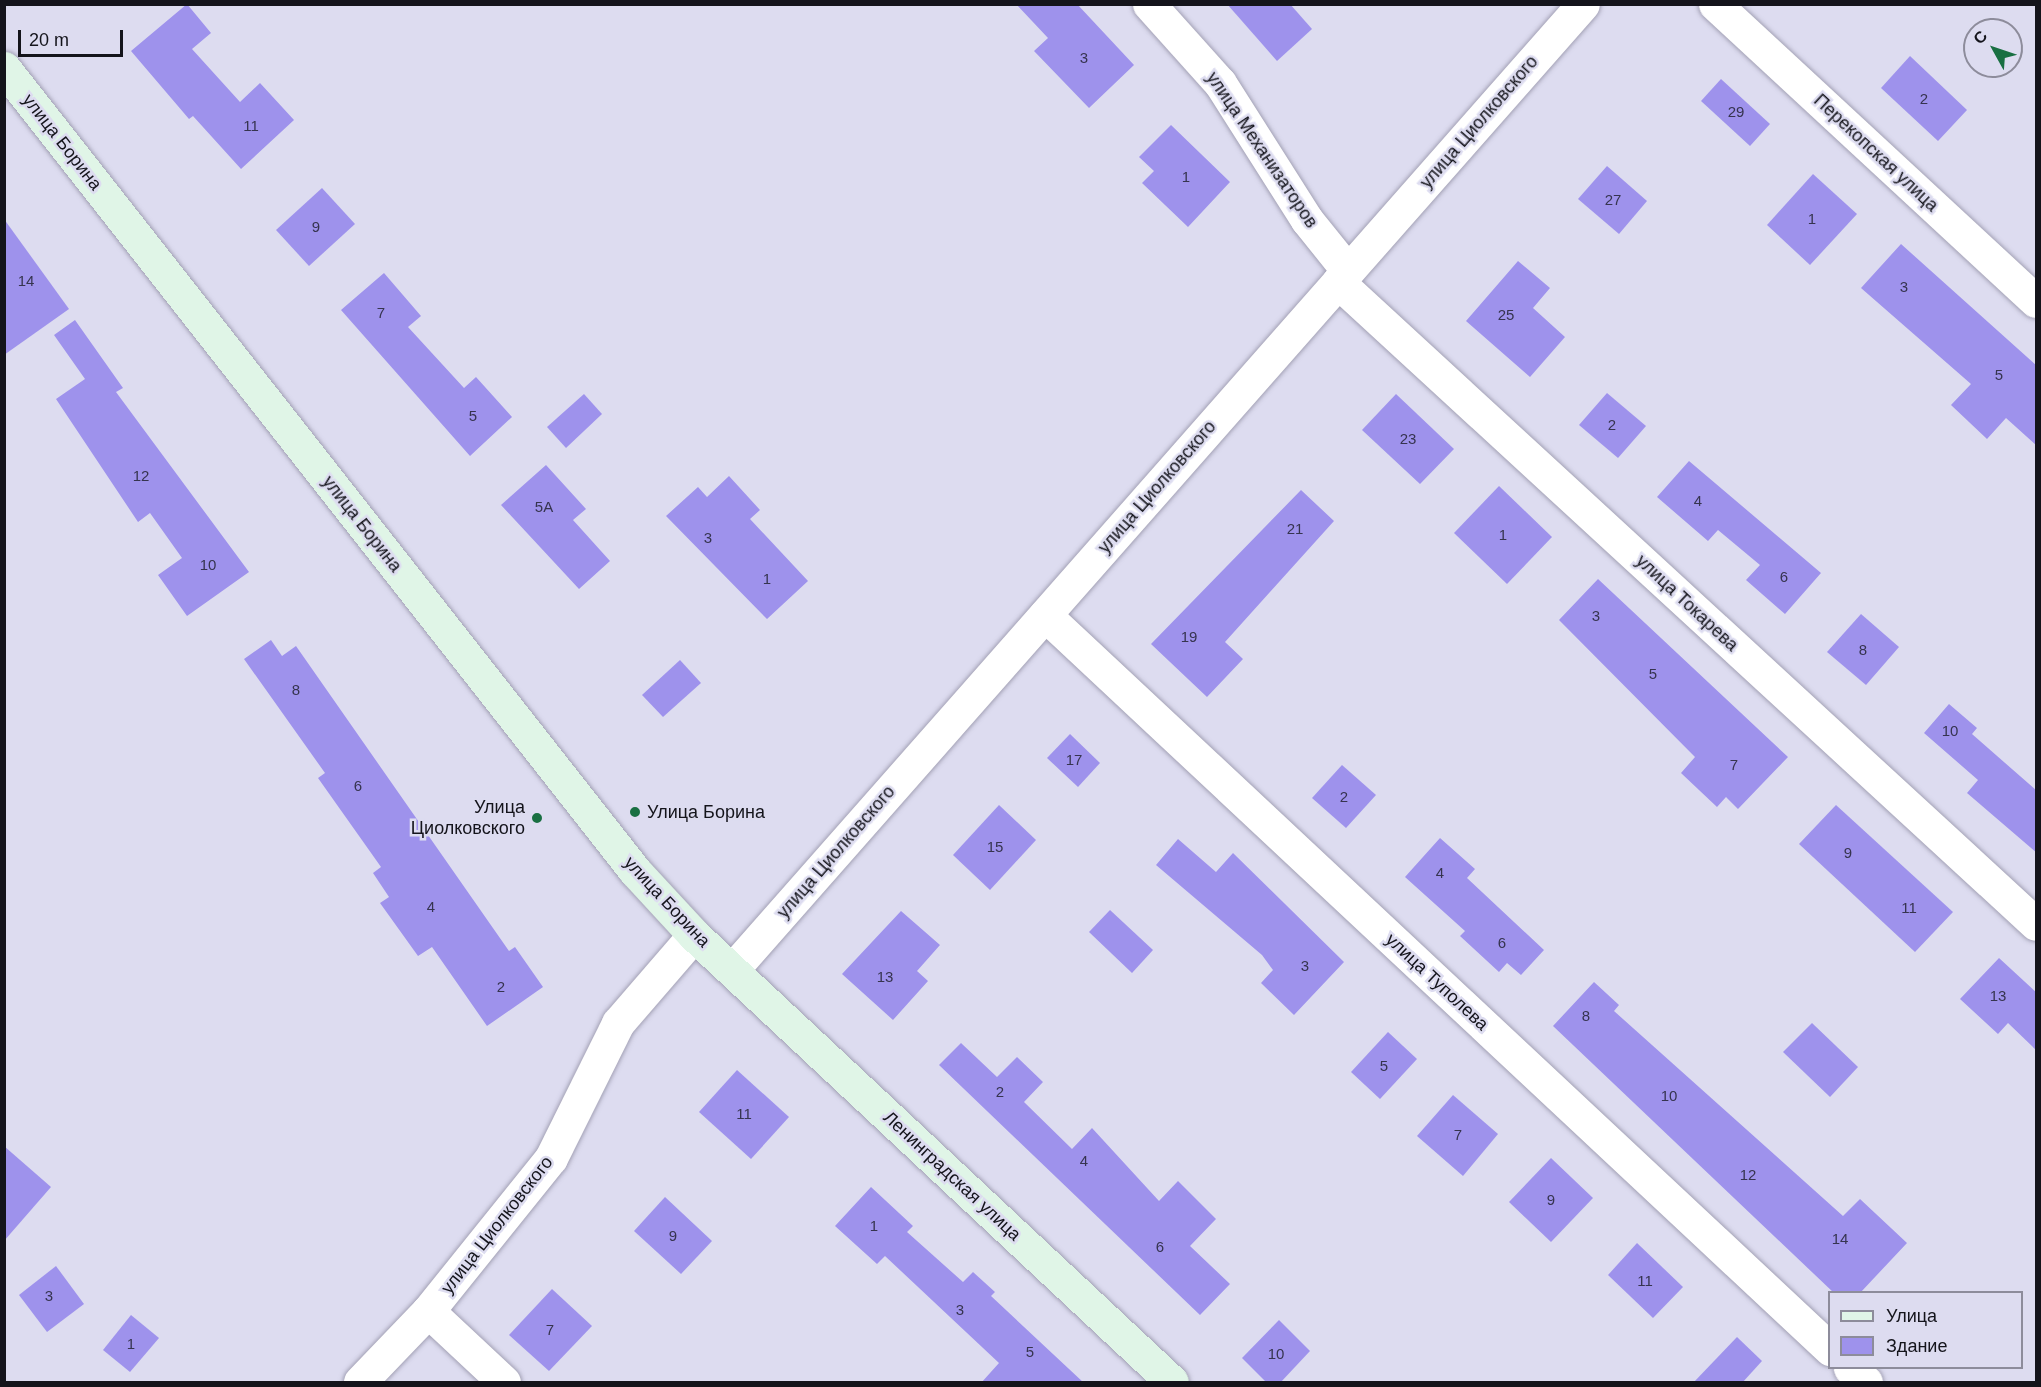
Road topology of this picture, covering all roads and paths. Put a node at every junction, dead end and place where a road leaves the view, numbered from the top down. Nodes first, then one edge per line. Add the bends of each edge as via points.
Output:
1 (1149, 4) edge
2 (1583, 4) edge
3 (1715, 4) edge
4 (4, 68) edge
5 (1343, 276) junction
6 (2037, 301) edge
7 (1045, 615) junction
8 (2037, 924) edge
9 (694, 935) junction
10 (732, 970) junction
11 (429, 1311) junction
12 (1828, 1347) edge
13 (1851, 1369) edge
14 (360, 1383) edge
15 (504, 1383) edge
16 (1172, 1383) edge
17 (1866, 1383) edge

1 - 5 street, улица Механизаторов via 1220,83
2 - 5 street, улица Циолковского
3 - 6 street, Перекопская улица
4 - 9 street, улица Борина via 571,791
5 - 7 street, улица Циолковского
5 - 8 street, улица Токарева
7 - 10 street, улица Циолковского
7 - 12 street, улица Туполева
9 - 10 street, улица Борина
9 - 11 street, улица Циолковского via 618,1023 551,1158
10 - 16 street, Ленинградская улица
11 - 14 street, улица Циолковского
11 - 15 street
13 - 17 street

